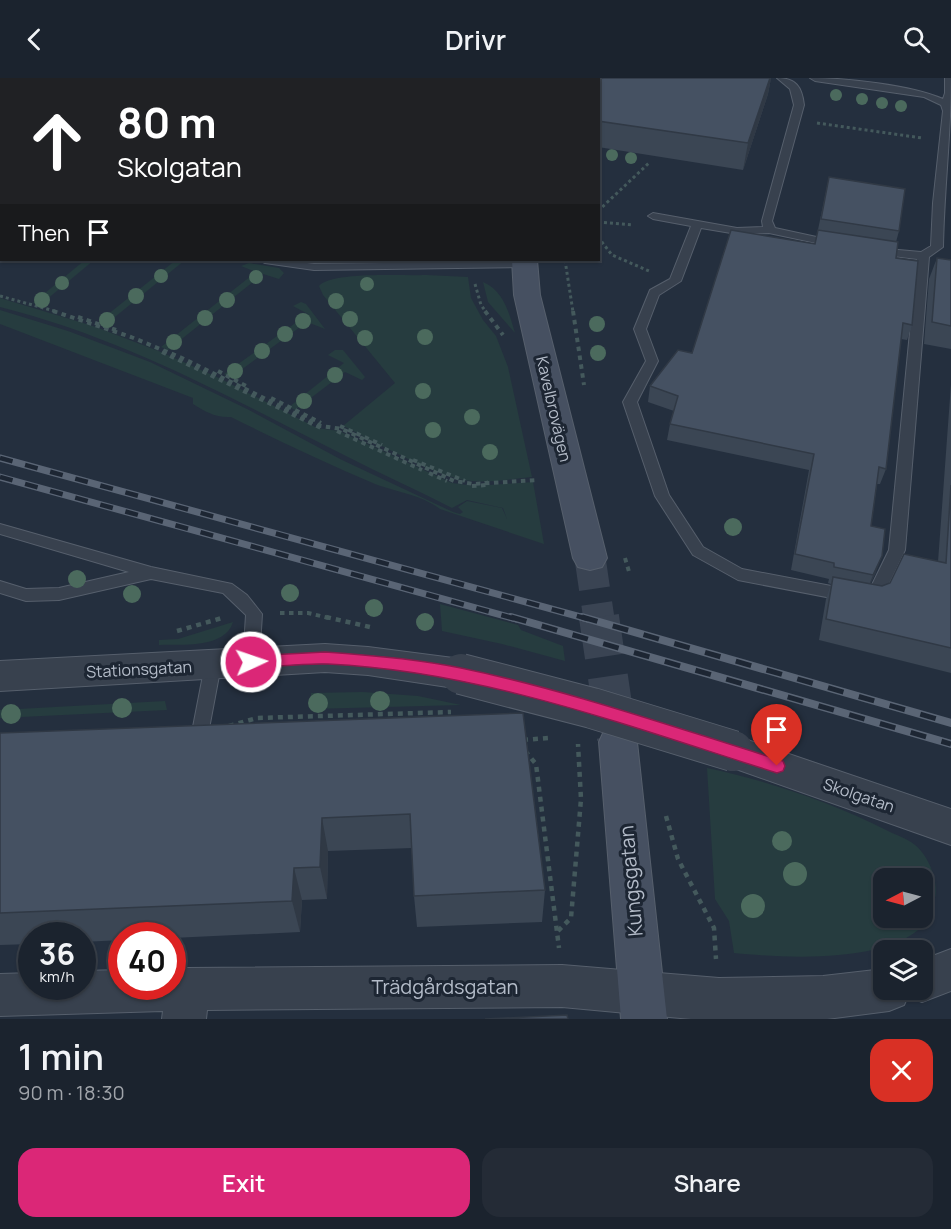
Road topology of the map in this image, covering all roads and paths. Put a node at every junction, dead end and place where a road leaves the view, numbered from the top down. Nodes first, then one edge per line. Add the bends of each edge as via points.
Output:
1 (782, 78) edge
2 (815, 78) edge
3 (950, 78) edge
4 (945, 103) junction
5 (812, 122) dead end
6 (932, 140) dead end
7 (650, 162) dead end
8 (600, 209) edge
9 (653, 216) joint
10 (600, 222) edge
11 (697, 224) junction
12 (770, 230) junction
13 (600, 240) edge
14 (844, 245) edge
15 (867, 249) edge
16 (923, 256) junction
17 (272, 261) edge
18 (565, 261) edge
19 (524, 262) edge
20 (567, 280) dead end
21 (675, 281) junction
22 (0, 296) edge
23 (533, 480) dead end
24 (0, 529) edge
25 (590, 558) tunnel mouth
26 (151, 573) junction
27 (0, 587) edge
28 (251, 662) junction
29 (213, 664) junction
30 (0, 676) edge
31 (460, 712) dead end
32 (199, 734) junction
33 (176, 735) edge
34 (577, 735) dead end
35 (516, 741) edge
36 (618, 742) tunnel mouth
37 (733, 751) joint
38 (665, 807) dead end
39 (951, 827) edge
40 (716, 947) dead end
41 (951, 970) edge
42 (933, 977) edge
43 (873, 992) edge
44 (0, 995) edge
45 (185, 1004) edge
46 (643, 1007) edge

1 - 12 lane via 798,91 799,105 767,221
2 - 4 lane via 926,95
3 - 4 lane
4 - 16 lane via 948,111 937,247
5 - 6 path
7 - 8 path
9 - 10 path via 634,225
9 - 11 lane
11 - 12 lane via 737,231
11 - 21 lane
12 - 14 lane
13 - 21 path via 612,255
15 - 16 lane
16 - 21 lane via 897,550 873,600 738,574 698,551 662,496 630,402 652,361 640,329 654,293
17 - 19 lane via 314,267
18 - 20 path
19 - 25 main road, Kavelbrovägen via 527,294
22 - 23 path via 98,323 168,350 321,423 343,426 448,475 487,483
24 - 26 lane
26 - 27 lane via 59,594 26,595
26 - 28 lane via 227,588 241,599 254,614
28 - 29 street, Stationsgatan
28 - 37 street, Stationsgatan, bridge via 325,658 460,674 581,704
29 - 30 street, Stationsgatan
29 - 32 lane
31 - 32 path via 257,718
32 - 33 lane
34 - 35 path via 581,799 577,860 571,918 557,932 536,764
36 - 46 main road, Kungsgatan
37 - 39 street, Skolgatan
38 - 40 path via 678,860 714,928
41 - 42 street
43 - 46 street, Trädgårdsgatan
44 - 45 street, Trädgårdsgatan
45 - 46 street, Trädgårdsgatan via 562,986

